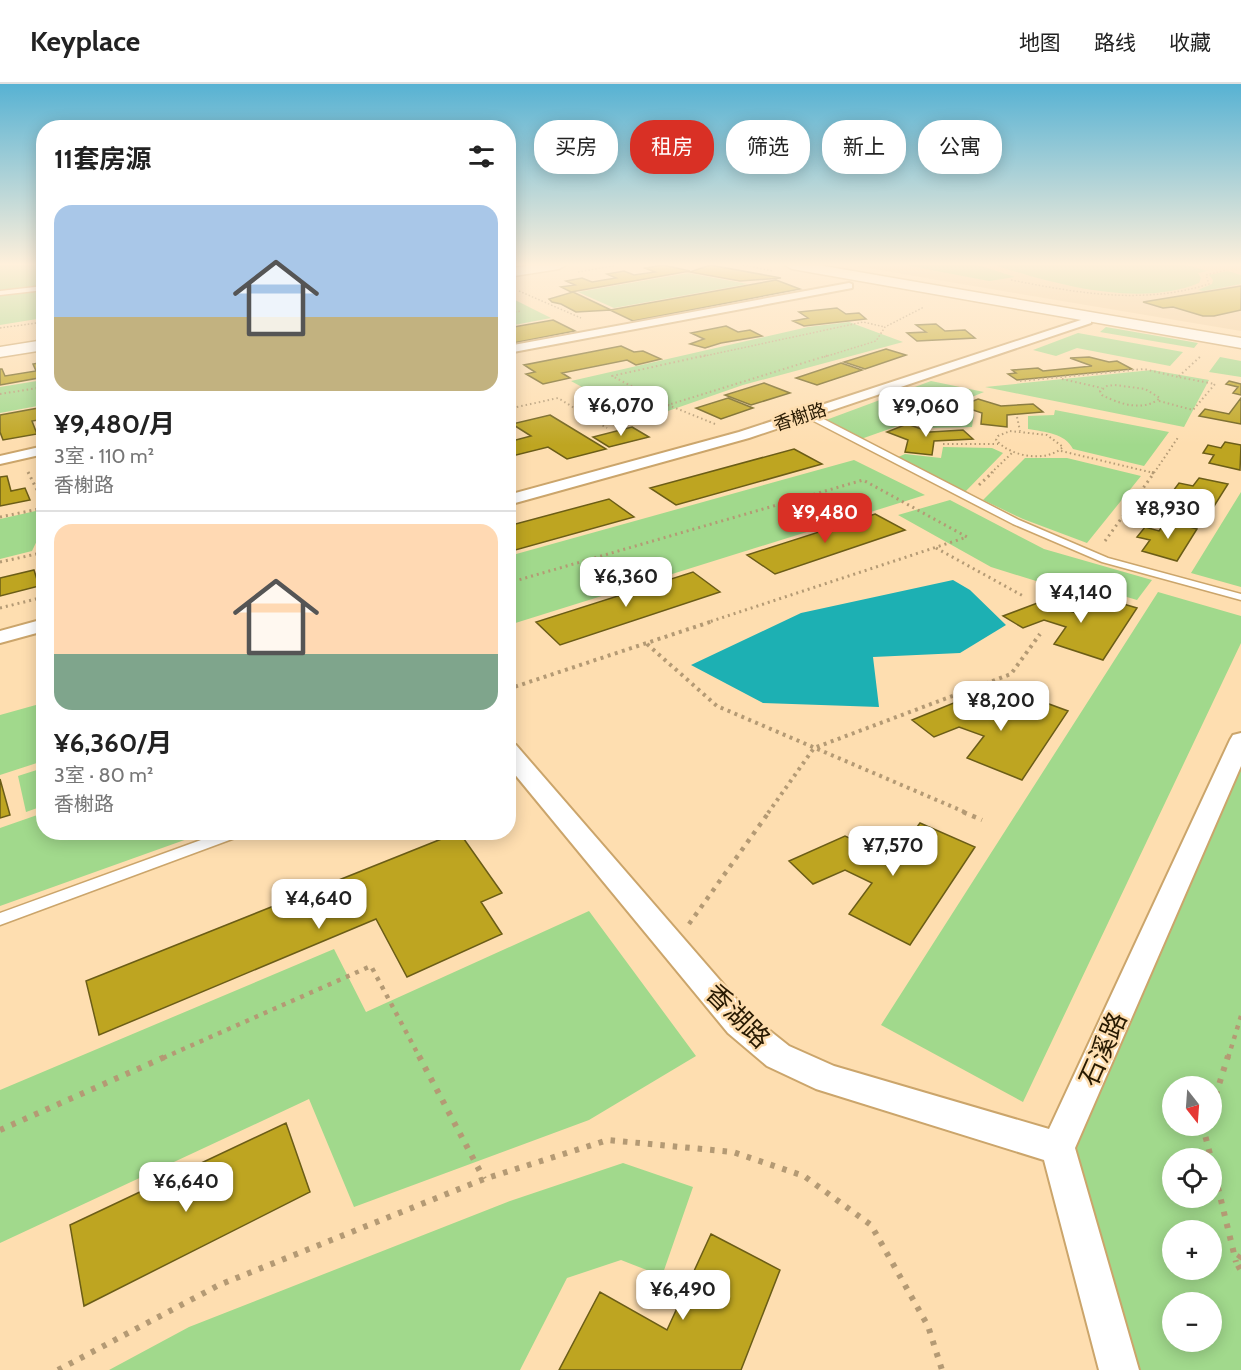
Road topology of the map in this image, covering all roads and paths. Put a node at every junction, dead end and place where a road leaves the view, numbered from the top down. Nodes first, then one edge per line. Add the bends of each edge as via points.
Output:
1 (19, 325) edge
2 (596, 325) edge
3 (641, 325) edge
4 (849, 325) edge
5 (876, 325) edge
6 (889, 325) edge
7 (1075, 325) edge
8 (1129, 325) edge
9 (1138, 325) edge
10 (1173, 325) edge
11 (885, 327) junction
12 (1150, 327) junction
13 (0, 328) edge
14 (609, 331) junction
15 (36, 333) edge
16 (1241, 336) edge
17 (0, 338) edge
18 (1219, 339) junction
19 (1241, 343) edge
20 (36, 346) edge
21 (516, 348) edge
22 (0, 352) edge
23 (1178, 377) junction
24 (1058, 378) junction
25 (1020, 381) dead end
26 (36, 388) edge
27 (1102, 388) junction
28 (0, 394) edge
29 (1159, 401) junction
30 (668, 405) junction
31 (516, 407) edge
32 (807, 414) junction
33 (1017, 417) dead end
34 (607, 428) dead end
35 (1020, 431) junction
36 (744, 435) junction
37 (1179, 436) dead end
38 (943, 444) dead end
39 (998, 444) junction
40 (1061, 451) junction
41 (36, 452) edge
42 (1013, 452) junction
43 (0, 460) edge
44 (23, 468) dead end
45 (1154, 473) junction
46 (36, 489) edge
47 (967, 497) junction
48 (516, 498) edge
49 (36, 508) edge
50 (0, 517) edge
51 (1101, 547) dead end
52 (935, 548) junction
53 (36, 554) edge
54 (0, 562) edge
55 (516, 581) edge
56 (1025, 597) dead end
57 (1241, 597) edge
58 (36, 599) edge
59 (0, 608) edge
60 (36, 627) edge
61 (1040, 634) dead end
62 (0, 637) edge
63 (646, 643) junction
64 (516, 686) edge
65 (1241, 740) edge
66 (814, 748) junction
67 (516, 760) edge
68 (981, 820) dead end
69 (216, 840) edge
70 (0, 919) edge
71 (673, 946) junction
72 (1241, 1016) edge
73 (1222, 1076) edge
74 (0, 1130) edge
75 (1058, 1149) junction
76 (484, 1179) junction
77 (1222, 1204) edge
78 (1241, 1255) edge
79 (1236, 1262) junction
80 (1241, 1271) edge
81 (58, 1370) edge
82 (942, 1370) edge
83 (1119, 1370) edge

1 - 13 path
2 - 14 path
3 - 14 street
4 - 30 path via 612,376
5 - 11 path
6 - 11 path
7 - 32 street, 香榭路
8 - 12 main road
9 - 12 main road
10 - 16 main road
11 - 30 path via 876,341
12 - 18 main road
14 - 21 street
15 - 17 main road
18 - 19 main road
18 - 23 path
20 - 22 main road
23 - 24 path via 1143,369
23 - 29 path via 1215,384 1193,410
24 - 25 path
24 - 27 path
26 - 28 path
27 - 29 path via 1125,385 1144,389 1158,395
27 - 29 path via 1102,394 1121,403
30 - 36 path
31 - 34 path via 558,398
32 - 36 street, 香榭路
32 - 47 lane
33 - 35 path
35 - 39 path via 998,436
35 - 40 path via 1056,440 1063,447
36 - 48 street, 香榭路
37 - 45 path
38 - 39 path
39 - 42 path
40 - 42 path via 1036,456
40 - 45 path
41 - 43 street
42 - 47 path
44 - 46 path
45 - 51 path
47 - 57 lane via 1105,560
49 - 50 path
52 - 55 path via 967,537 863,480
52 - 56 path
52 - 63 path
53 - 54 path
58 - 59 path
60 - 62 street
61 - 66 path via 1011,674
63 - 64 path
63 - 66 path via 717,706
65 - 75 street, 石溪路
66 - 68 path
66 - 71 path
67 - 71 street, 香湖路
69 - 70 lane
71 - 75 street, 香湖路 via 739,1024 778,1056 828,1079
72 - 73 path
74 - 76 path via 371,966
75 - 83 street
76 - 81 path via 219,1285
76 - 82 path via 608,1140 733,1152 804,1176 872,1225 928,1326
77 - 79 path
78 - 79 path
79 - 80 path

